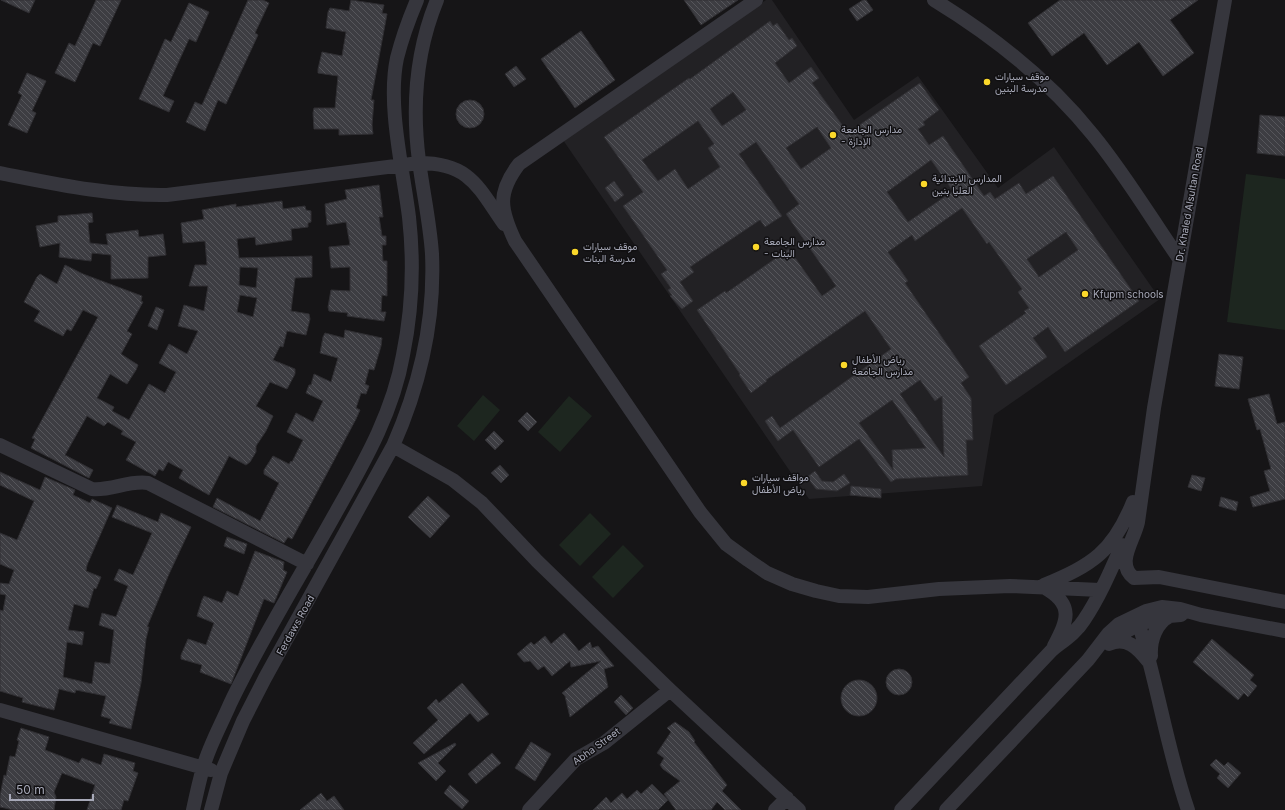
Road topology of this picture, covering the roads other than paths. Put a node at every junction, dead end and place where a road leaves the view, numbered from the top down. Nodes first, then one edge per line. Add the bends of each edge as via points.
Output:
1 (417, 0) edge
2 (437, 0) edge
3 (756, 0) edge
4 (934, 0) edge
5 (1225, 0) edge
6 (419, 163) junction
7 (401, 165) junction
8 (0, 173) edge
9 (515, 241) junction
10 (1180, 260) junction
11 (1154, 408) junction
12 (0, 445) edge
13 (394, 446) junction
14 (1134, 502) junction
15 (307, 564) junction
16 (1041, 588) junction
17 (1100, 590) junction
18 (1285, 602) edge
19 (1146, 611) junction
20 (1172, 615) junction
21 (1201, 615) junction
22 (1139, 625) junction
23 (1285, 631) edge
24 (1107, 645) junction
25 (1052, 650) junction
26 (1088, 660) junction
27 (1152, 666) junction
28 (670, 690) junction
29 (0, 710) edge
30 (203, 768) junction
31 (221, 773) junction
32 (787, 798) junction
33 (193, 810) edge
34 (211, 810) edge
35 (529, 810) edge
36 (775, 810) edge
37 (799, 810) edge
38 (901, 810) edge
39 (946, 810) edge
40 (1188, 810) edge

1 - 7 street via 406,25 397,60 396,131
2 - 6 street, Ferdaws Road via 425,34 415,97
3 - 9 street via 519,164 509,178 502,198 506,222
4 - 10 street via 1007,50 1078,117 1116,166
5 - 10 street, Dr. Khaled Alsultan Road
6 - 7 street
6 - 9 street via 447,165 460,170 476,184
6 - 13 street, Ferdaws Road via 432,254 430,321 410,409
7 - 8 street via 160,196 104,192
7 - 15 street via 409,218 411,276 409,319 403,358 382,425
9 - 16 street via 700,512 726,544 767,573 792,584 839,596 868,597 1010,586
10 - 11 street, Dr. Khaled Alsultan Road
11 - 14 street, Dr. Khaled Alsultan Road via 1145,436
11 - 18 street, Dr. Khaled Alsultan Road via 1136,534 1125,557 1128,574 1139,579 1159,577
12 - 15 street via 92,489 102,490 140,482 148,483
13 - 28 street via 426,463 468,491
13 - 31 street, Ferdaws Road via 265,678
14 - 16 street via 1118,534 1102,554 1079,570
14 - 17 street, Dr. Khaled Alsultan Road via 1124,539
15 - 30 street via 242,680 210,746
16 - 17 street
16 - 25 street via 1058,598 1066,617
17 - 25 street, Dr. Khaled Alsultan Road via 1078,628
19 - 21 street via 1170,608
19 - 22 street via 1139,619
19 - 26 street via 1113,629
20 - 21 street
20 - 22 street
20 - 27 street via 1162,622 1153,636 1150,653
21 - 23 street
22 - 24 street
22 - 27 street
24 - 26 street
24 - 27 street via 1118,641 1128,642 1138,649
25 - 38 street
26 - 39 street
27 - 40 street via 1168,742
28 - 32 street
28 - 35 street, Abha Street via 604,743 576,759
29 - 30 street
30 - 31 street
30 - 33 street
31 - 34 street, Ferdaws Road
32 - 36 street
32 - 37 street

